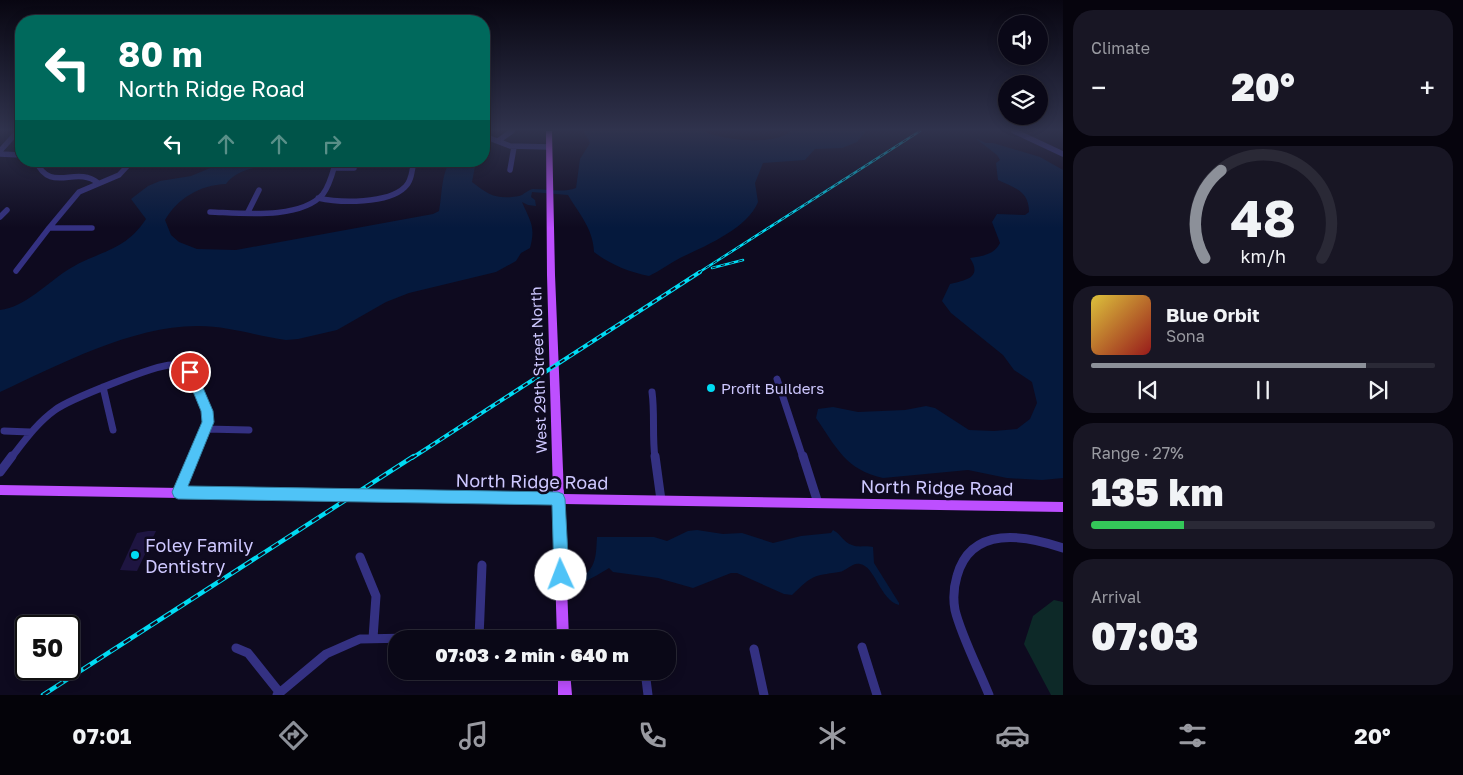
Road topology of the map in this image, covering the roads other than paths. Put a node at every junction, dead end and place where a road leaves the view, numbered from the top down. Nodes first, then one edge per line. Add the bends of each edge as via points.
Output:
1 (511, 163) edge
2 (550, 163) edge
3 (39, 167) edge
4 (126, 167) edge
5 (412, 167) edge
6 (334, 168) joint
7 (354, 168) dead end
8 (510, 170) dead end
9 (550, 178) joint
10 (98, 183) junction
11 (259, 190) dead end
12 (318, 198) junction
13 (7, 210) dead end
14 (210, 212) dead end
15 (248, 212) junction
16 (0, 217) edge
17 (49, 228) junction
18 (92, 228) dead end
19 (16, 272) dead end
20 (778, 379) dead end
21 (103, 387) junction
22 (652, 392) dead end
23 (206, 429) junction
24 (113, 430) dead end
25 (249, 430) dead end
26 (4, 432) dead end
27 (30, 432) junction
28 (0, 472) edge
29 (0, 490) edge
30 (178, 492) junction
31 (558, 499) junction
32 (661, 500) junction
33 (818, 503) junction
34 (1063, 507) edge
35 (1063, 548) edge
36 (360, 557) dead end
37 (482, 565) dead end
38 (479, 630) edge
39 (563, 630) edge
40 (373, 638) junction
41 (388, 638) edge
42 (862, 647) dead end
43 (236, 648) dead end
44 (754, 649) dead end
45 (564, 680) edge
46 (646, 680) edge
47 (279, 694) edge
48 (565, 695) edge
49 (648, 695) edge
50 (764, 695) edge
51 (877, 695) edge
52 (989, 695) edge

1 - 8 street
2 - 9 main road, West 29th Street North
3 - 10 street via 42,173 50,176 84,177
4 - 10 street via 119,175
5 - 12 street via 408,182 398,192 347,202
6 - 7 street
6 - 12 street via 326,189
9 - 31 main road, West 29th Street North
10 - 17 street via 79,192
11 - 15 street
12 - 15 street via 290,210
13 - 16 street
14 - 15 street
17 - 18 street
17 - 19 street
20 - 33 street
21 - 23 street via 152,368 180,366 193,376 207,411
21 - 24 street
21 - 27 street via 57,408
22 - 32 street
23 - 25 street
23 - 30 street
26 - 27 street
27 - 28 street
29 - 30 main road, North Ridge Road
30 - 31 main road, North Ridge Road
31 - 32 main road, North Ridge Road
31 - 39 main road, West 29th Street North
32 - 33 main road, North Ridge Road
33 - 34 main road, North Ridge Road
35 - 52 street via 1026,537 989,538 965,554 956,570 955,609
36 - 40 street via 375,587 377,600
37 - 38 street
40 - 41 street
40 - 47 street via 336,647 316,660
42 - 51 street
43 - 47 street via 248,652
44 - 50 street
45 - 48 main road
46 - 49 street

